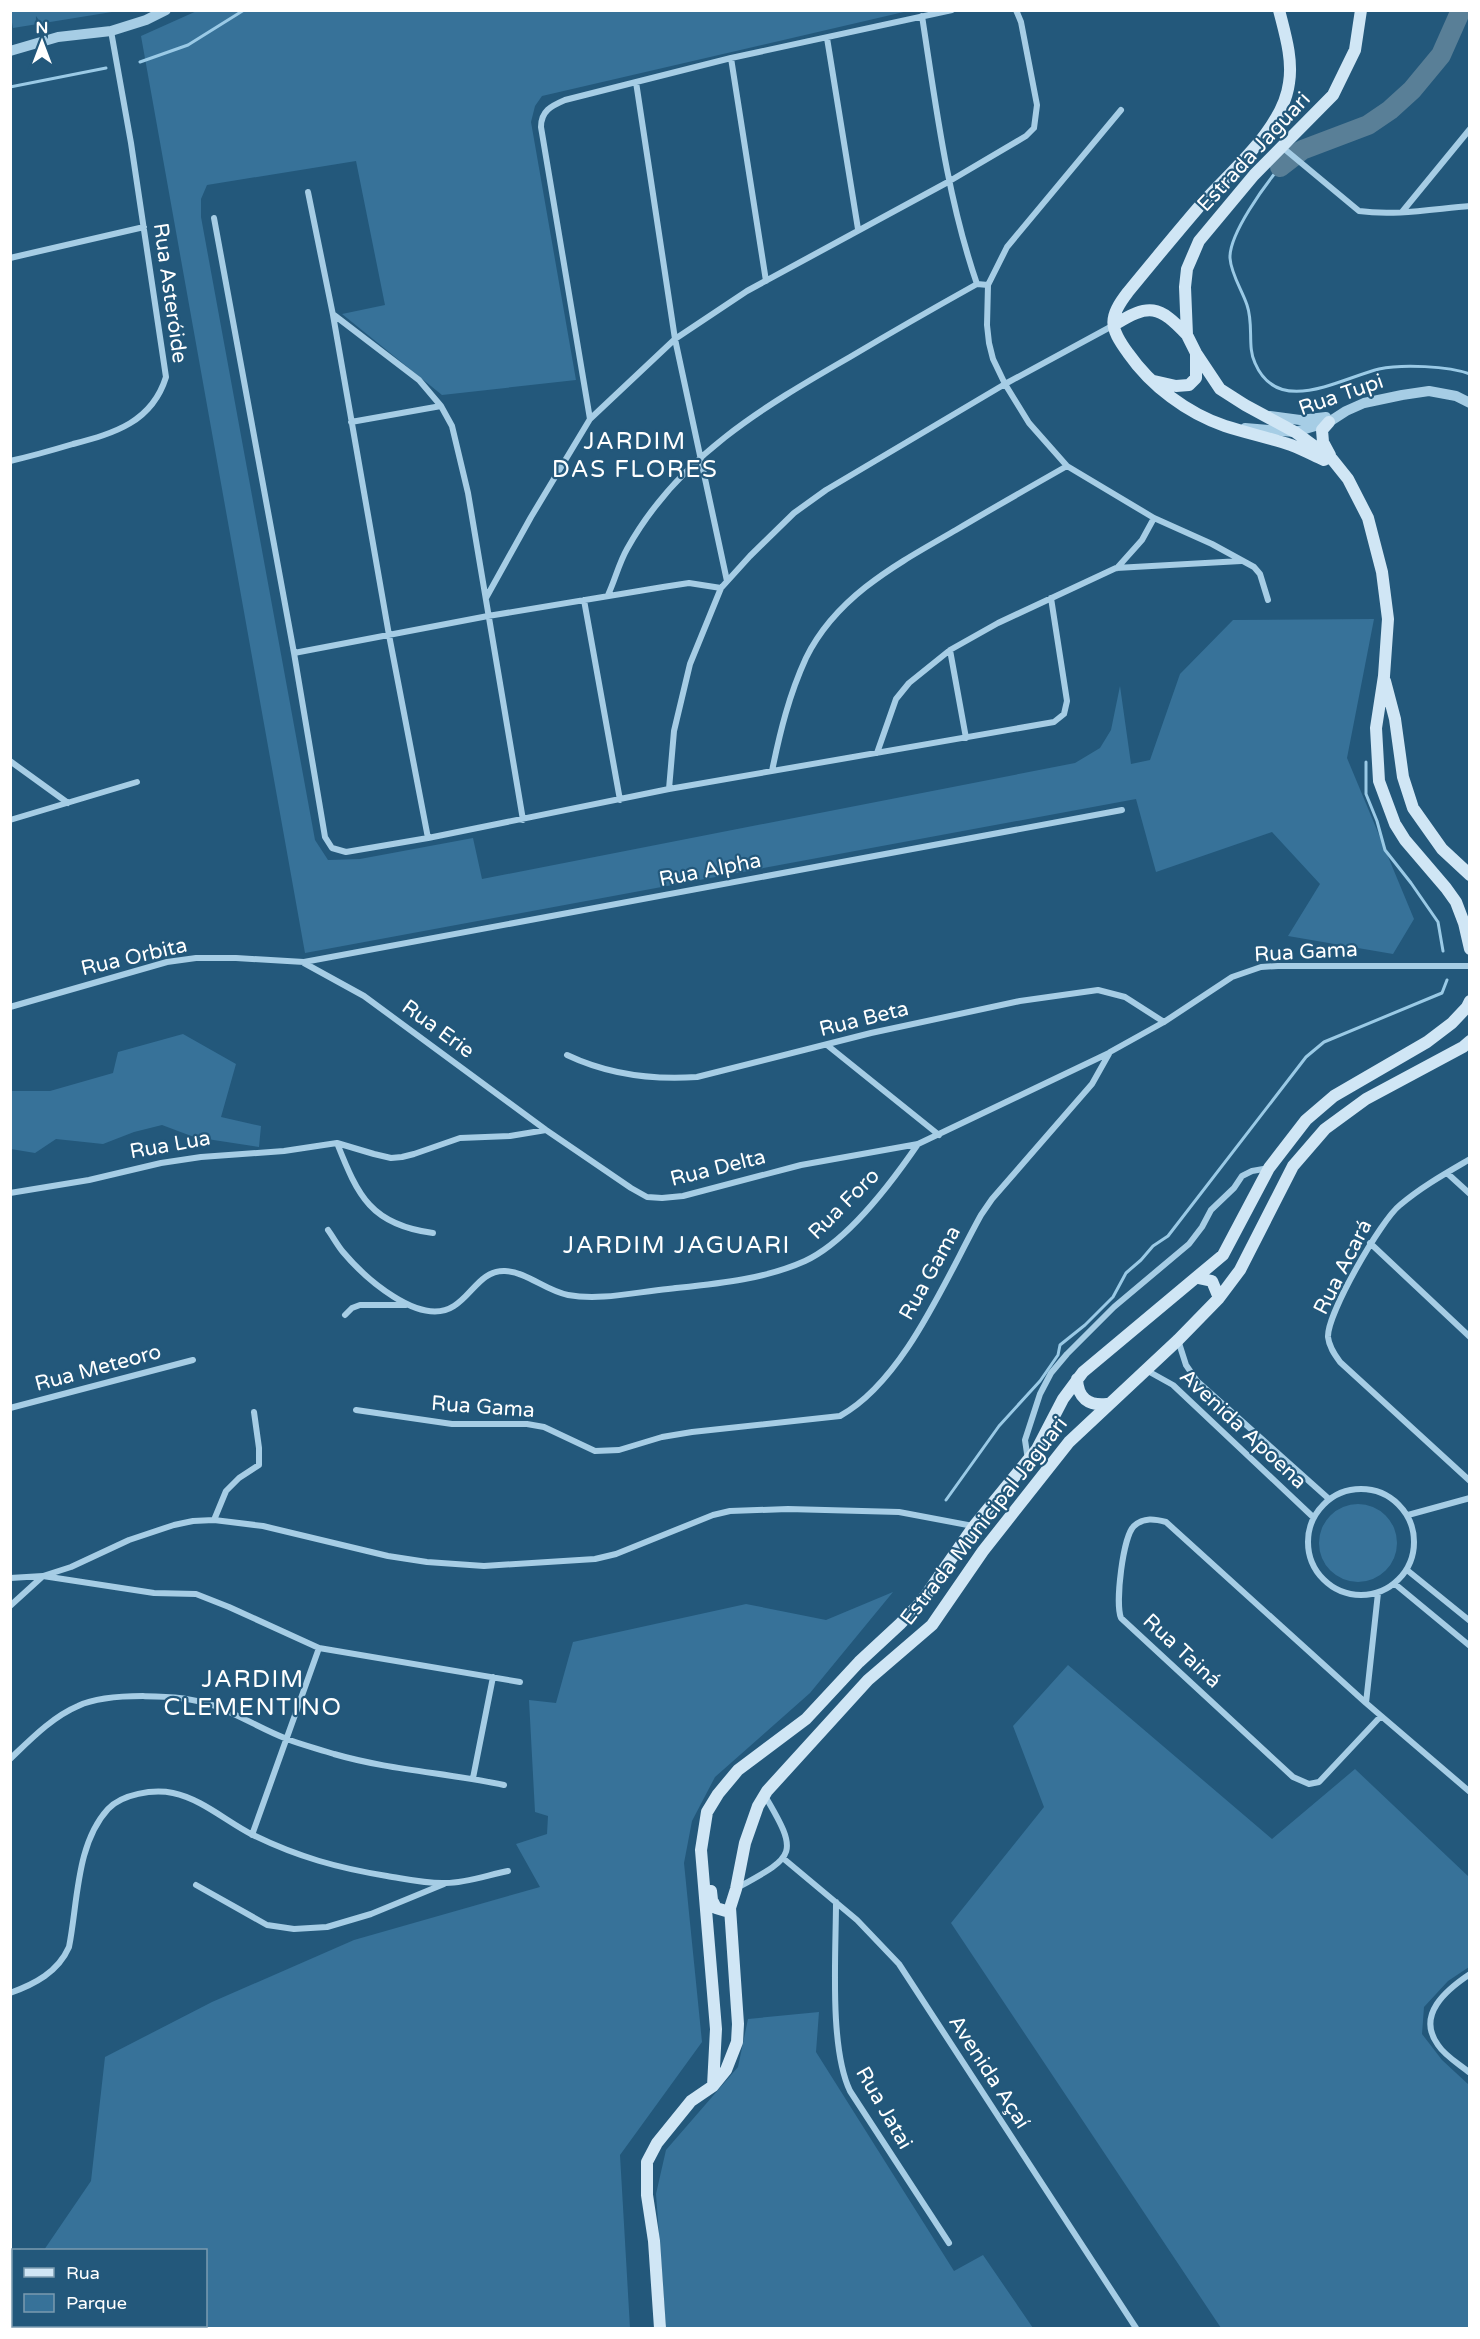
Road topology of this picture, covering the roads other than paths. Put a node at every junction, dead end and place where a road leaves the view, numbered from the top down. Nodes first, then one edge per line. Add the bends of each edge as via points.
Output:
1 (166, 10) edge
2 (952, 10) edge
3 (1016, 10) edge
4 (1279, 10) edge
5 (1361, 10) edge
6 (922, 16) junction
7 (111, 30) junction
8 (827, 38) junction
9 (10, 51) edge
10 (731, 58) junction
11 (636, 82) junction
12 (1121, 110) dead end
13 (1470, 129) edge
14 (1286, 149) junction
15 (948, 182) junction
16 (1220, 184) junction
17 (308, 192) dead end
18 (1234, 196) junction
19 (1470, 206) edge
20 (1402, 212) junction
21 (214, 218) dead end
22 (144, 227) junction
23 (858, 229) junction
24 (10, 258) edge
25 (766, 281) junction
26 (977, 284) junction
27 (988, 285) junction
28 (333, 315) junction
29 (1114, 325) junction
30 (1187, 334) junction
31 (675, 339) junction
32 (1196, 353) junction
33 (1150, 379) junction
34 (1005, 384) junction
35 (1470, 403) edge
36 (441, 406) junction
37 (1346, 411) junction
38 (1270, 416) junction
39 (590, 419) junction
40 (351, 422) junction
41 (1329, 422) junction
42 (1224, 426) junction
43 (1295, 432) junction
44 (701, 457) junction
45 (10, 461) edge
46 (1334, 462) junction
47 (1067, 466) junction
48 (1154, 518) junction
49 (1243, 561) junction
50 (1116, 568) junction
51 (727, 581) junction
52 (722, 588) junction
53 (608, 595) junction
54 (486, 598) junction
55 (1051, 598) junction
56 (584, 600) junction
57 (1268, 600) dead end
58 (488, 616) junction
59 (388, 635) junction
60 (950, 650) junction
61 (294, 653) junction
62 (1384, 676) junction
63 (966, 738) junction
64 (877, 753) junction
65 (10, 761) edge
66 (772, 771) junction
67 (137, 782) dead end
68 (669, 789) junction
69 (620, 800) junction
70 (69, 803) junction
71 (1122, 810) dead end
72 (10, 820) edge
73 (523, 820) junction
74 (428, 838) junction
75 (1470, 874) edge
76 (1467, 920) edge
77 (1470, 949) edge
78 (304, 962) junction
79 (1470, 966) edge
80 (1470, 1001) edge
81 (10, 1007) edge
82 (1164, 1022) junction
83 (1470, 1041) edge
84 (827, 1045) junction
85 (1110, 1052) junction
86 (567, 1055) dead end
87 (546, 1130) junction
88 (939, 1135) junction
89 (337, 1143) junction
90 (918, 1144) junction
91 (1470, 1159) edge
92 (1269, 1168) junction
93 (1447, 1173) junction
94 (10, 1193) edge
95 (1470, 1194) edge
96 (328, 1230) dead end
97 (433, 1233) dead end
98 (1370, 1243) junction
99 (1198, 1278) junction
100 (1219, 1298) junction
101 (410, 1305) junction
102 (345, 1315) dead end
103 (1470, 1337) edge
104 (1178, 1340) junction
105 (193, 1360) dead end
106 (1146, 1370) junction
107 (1077, 1379) junction
108 (1107, 1404) junction
109 (10, 1408) edge
110 (356, 1410) dead end
111 (254, 1412) dead end
112 (1029, 1461) junction
113 (1470, 1481) edge
114 (1470, 1498) edge
115 (1329, 1499) junction
116 (1408, 1515) junction
117 (1313, 1517) junction
118 (214, 1520) junction
119 (974, 1526) junction
120 (1407, 1570) junction
121 (43, 1576) junction
122 (10, 1578) edge
123 (1395, 1584) junction
124 (1378, 1593) junction
125 (922, 1601) junction
126 (10, 1606) edge
127 (940, 1614) junction
128 (1470, 1621) edge
129 (1470, 1646) edge
130 (319, 1648) junction
131 (493, 1677) junction
132 (520, 1682) dead end
133 (1366, 1703) junction
134 (1381, 1716) junction
135 (286, 1739) junction
136 (10, 1759) edge
137 (473, 1778) junction
138 (504, 1785) dead end
139 (1470, 1792) edge
140 (764, 1795) junction
141 (252, 1835) junction
142 (701, 1850) junction
143 (784, 1859) junction
144 (508, 1871) dead end
145 (447, 1883) junction
146 (196, 1886) dead end
147 (736, 1889) junction
148 (836, 1902) junction
149 (730, 1908) junction
150 (1470, 1974) edge
151 (10, 1993) edge
152 (1470, 2073) edge
153 (712, 2086) junction
154 (949, 2243) dead end
155 (660, 2328) edge
156 (1136, 2328) edge

1 - 7 street
2 - 6 street
3 - 15 street via 1022,22 1037,105 1034,128
4 - 16 main road via 1289,57 1290,83 1284,101 1266,132
5 - 14 main road, Estrada Jaguari via 1355,50 1337,88
6 - 8 street
6 - 15 street
7 - 9 street via 58,37
7 - 22 street, Rua Asteróide
8 - 10 street
8 - 23 street
10 - 11 street
10 - 25 street
11 - 31 street
11 - 39 street via 565,100 548,109 541,120
12 - 27 street via 1006,247
13 - 20 street
14 - 18 main road, Estrada Jaguari
14 - 20 street via 1359,211
15 - 23 street
15 - 26 street
16 - 18 main road
16 - 29 main road via 1116,307
17 - 28 street
18 - 30 main road, Estrada Jaguari via 1199,241 1190,261 1185,287
19 - 20 street
21 - 61 street
22 - 24 street
22 - 45 street, Rua Asteróide via 165,360 166,377 157,398 124,428
23 - 25 street
25 - 31 street
26 - 27 street
26 - 44 street via 775,401
27 - 34 street via 989,343
28 - 36 street via 419,380
28 - 40 street
29 - 30 main road via 1140,310 1154,309
29 - 33 main road via 1122,345
29 - 34 street
30 - 32 main road, Estrada Jaguari
31 - 39 street
31 - 44 street
32 - 33 main road via 1196,378 1189,385
32 - 38 main road, Estrada Jaguari via 1220,388
33 - 42 main road via 1173,399
34 - 47 street via 1029,423
34 - 51 street via 826,490 772,533
35 - 37 street, Rua Tupi via 1456,396 1429,392 1364,403
36 - 40 street
36 - 54 street via 452,426 468,493
37 - 38 street via 1300,420
37 - 41 street, Rua Tupi
38 - 43 main road, Estrada Jaguari
39 - 54 street
40 - 59 street
41 - 43 street, Rua Tupi
41 - 46 main road via 1322,430 1323,442
42 - 43 street
42 - 46 main road
43 - 46 main road, Estrada Jaguari
44 - 51 street
44 - 53 street via 649,516 627,549
46 - 62 main road via 1348,479 1368,518 1380,563 1388,619
47 - 48 street
47 - 66 street via 906,559 855,594 807,657 786,707
48 - 49 street
48 - 50 street via 1142,540
49 - 50 street
49 - 57 street via 1258,570
50 - 55 street
51 - 52 street
52 - 53 street via 689,583
52 - 68 street via 690,664 674,731
53 - 56 street
54 - 58 street
55 - 60 street
55 - 63 street via 1066,693 1064,714 1054,722
56 - 58 street
56 - 69 street
58 - 59 street
58 - 73 street
59 - 61 street
59 - 74 street
60 - 63 street
60 - 64 street via 909,683 896,699
61 - 74 street via 328,843 346,852
62 - 75 main road via 1413,808 1442,849
62 - 76 main road via 1376,728 1379,782 1395,825
63 - 64 street
64 - 66 street
65 - 70 street
66 - 68 street
67 - 70 street
68 - 69 street
69 - 73 street
70 - 72 street
71 - 78 street, Rua Alpha
73 - 74 street
76 - 77 main road
78 - 81 street, Rua Orbita via 196,958 167,962
78 - 87 street, Rua Erie via 364,996
79 - 82 street, Rua Gama via 1261,968 1232,977
80 - 92 main road, Estrada Municipal Jaguari via 1444,1030 1334,1096 1306,1119
82 - 84 street, Rua Beta via 1125,997 1098,990 1020,1001
82 - 85 street, Rua Gama
83 - 100 main road, Estrada Municipal Jaguari via 1366,1099 1325,1129 1293,1166 1240,1270
84 - 86 street, Rua Beta via 698,1077 671,1079 588,1065
84 - 88 street
85 - 88 street, Rua Delta
85 - 110 street, Rua Gama via 1092,1084 992,1199 920,1327 891,1370 857,1407 840,1416 692,1432 619,1450 595,1451 544,1427 527,1424 452,1424
87 - 89 street via 460,1138 414,1155 391,1158
87 - 90 street, Rua Delta via 631,1188 647,1197 662,1198 801,1165
88 - 90 street, Rua Delta
89 - 94 street, Rua Lua via 161,1163
89 - 97 street via 368,1204 396,1224
90 - 101 street, Rua Foro via 886,1189 845,1231 823,1251 783,1269 700,1285 588,1296 549,1290 513,1272 500,1271 482,1279 448,1310 435,1312
91 - 93 street, Rua Acará
92 - 99 main road, Estrada Municipal Jaguari via 1227,1250
92 - 112 street via 1242,1176 1211,1210 1189,1244 1114,1307 1066,1354 1040,1394 1025,1440
93 - 95 street
93 - 98 street, Rua Acará via 1398,1206
96 - 101 street, Rua Foro via 367,1275
98 - 103 street
98 - 113 street, Rua Acará via 1330,1323 1331,1349 1340,1362
99 - 100 main road via 1212,1281
99 - 107 main road, Estrada Municipal Jaguari
100 - 104 main road, Estrada Municipal Jaguari
101 - 102 street via 360,1305
104 - 106 main road, Estrada Municipal Jaguari
104 - 115 street, Avenida Apoena via 1186,1365 1197,1381
105 - 109 street, Rua Meteoro
106 - 108 main road, Estrada Municipal Jaguari
106 - 117 street, Avenida Apoena via 1173,1385
107 - 108 main road via 1084,1398 1093,1405
107 - 112 main road, Estrada Municipal Jaguari
108 - 127 main road, Estrada Municipal Jaguari via 1069,1442 983,1551
111 - 118 street via 258,1465 226,1491
112 - 119 main road, Estrada Municipal Jaguari
114 - 116 street
115 - 116 street via 1342,1492 1372,1490 1399,1503
115 - 117 street
116 - 120 street via 1415,1543
117 - 124 street via 1308,1548 1320,1577 1346,1594
118 - 119 street via 263,1526 388,1556 484,1566 595,1559 730,1511 899,1512
118 - 121 street via 174,1525
119 - 125 main road, Estrada Municipal Jaguari
120 - 123 street
120 - 128 street
121 - 122 street
121 - 126 street
121 - 130 street via 154,1593 196,1594
123 - 124 street
123 - 129 street
124 - 133 street
125 - 127 main road
125 - 142 main road, Estrada Municipal Jaguari via 806,1719 731,1776 707,1812
127 - 140 main road, Estrada Municipal Jaguari via 927,1630 868,1680
130 - 131 street
130 - 135 street
131 - 132 street
131 - 137 street
133 - 134 street
133 - 134 street, Rua Tainá via 1166,1522 1154,1518 1134,1526 1128,1535 1119,1592 1121,1618 1293,1777 1309,1784 1319,1782
134 - 139 street
135 - 136 street via 212,1704 181,1697 144,1696 80,1705 61,1715
135 - 137 street via 337,1755
135 - 141 street
137 - 138 street
140 - 143 street via 786,1835
140 - 147 main road, Estrada Municipal Jaguari via 745,1843
141 - 145 street via 325,1864
141 - 151 street via 173,1793 138,1794 110,1807 88,1843 69,1947 63,1960 32,1985
142 - 149 main road via 710,1864 712,1900 716,1908
142 - 153 main road, Estrada Municipal Jaguari via 716,2029
143 - 147 street
143 - 148 street, Avenida Açaí
144 - 145 street
145 - 146 street via 372,1914 327,1927 294,1929 267,1925
147 - 149 main road, Estrada Municipal Jaguari
148 - 154 street, Rua Jatai via 837,2013 844,2078
148 - 156 street, Avenida Açaí via 899,1964
149 - 153 main road, Estrada Municipal Jaguari via 737,2042 726,2070
150 - 152 street via 1434,2005 1430,2020 1430,2032 1439,2046
153 - 155 main road, Estrada Municipal Jaguari via 691,2101 657,2143 647,2162

